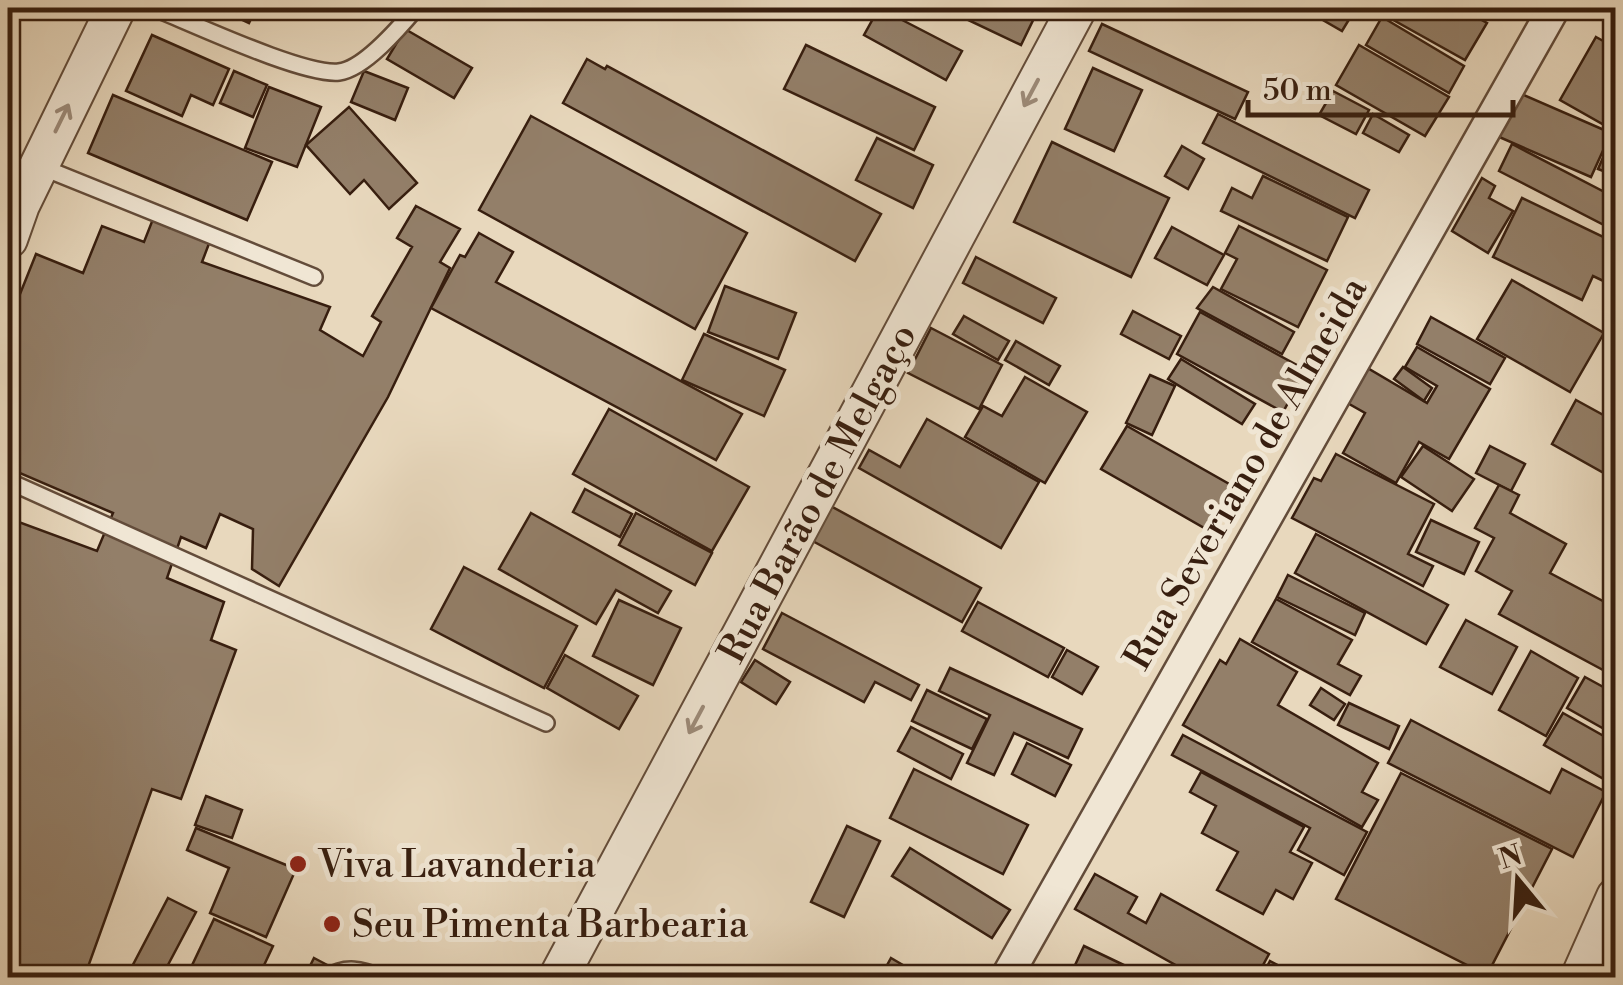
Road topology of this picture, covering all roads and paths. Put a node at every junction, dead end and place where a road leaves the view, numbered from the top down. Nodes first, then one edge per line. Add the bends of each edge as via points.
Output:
1 (116, 8) edge
2 (154, 8) edge
3 (416, 8) edge
4 (1077, 8) edge
5 (1554, 8) edge
6 (40, 166) junction
7 (8, 238) edge
8 (314, 276) dead end
9 (8, 480) edge
10 (546, 723) dead end
11 (1616, 897) edge
12 (326, 978) edge
13 (384, 978) edge
14 (558, 978) edge
15 (1006, 978) edge
16 (1580, 978) edge

6 -> 1 street
2 - 3 lane via 308,69 340,72 363,60
4 -> 14 street, Rua Barão de Melgaço
5 - 15 street, Rua Severiano de Almeida
6 - 7 street
6 - 8 lane
9 - 10 lane
11 - 16 street
12 - 13 lane via 340,969

